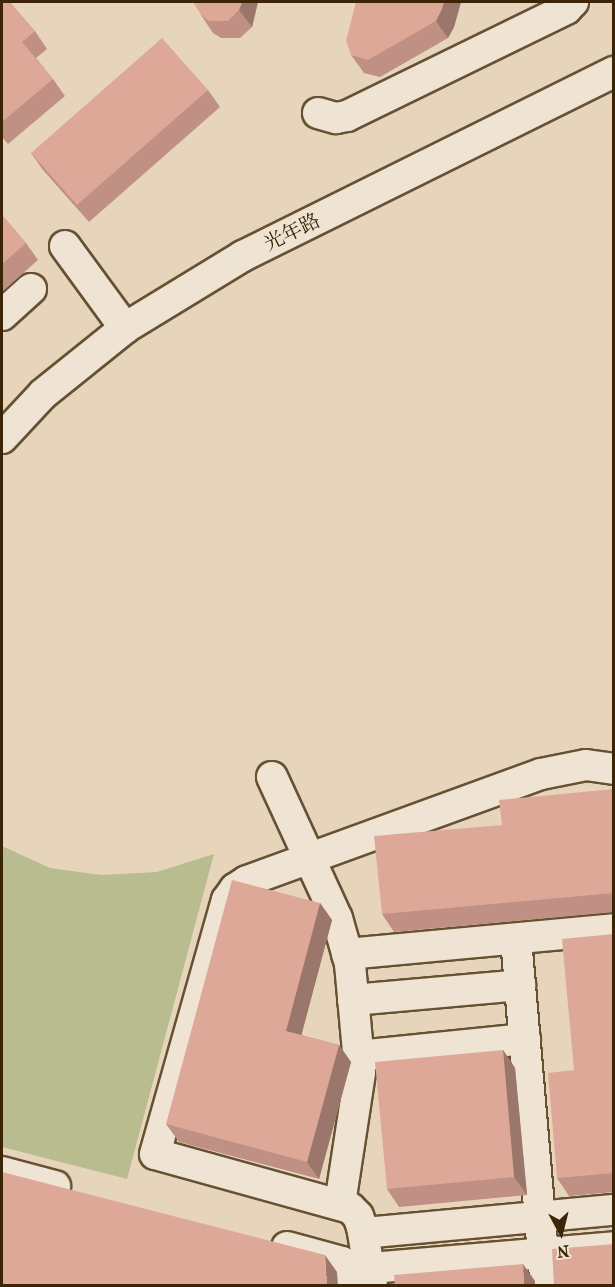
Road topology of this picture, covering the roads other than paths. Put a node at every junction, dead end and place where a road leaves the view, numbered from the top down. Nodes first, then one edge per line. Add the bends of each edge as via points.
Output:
1 (573, 2) edge
2 (614, 72) edge
3 (318, 113) dead end
4 (65, 246) dead end
5 (31, 289) dead end
6 (2, 315) edge
7 (125, 327) junction
8 (2, 438) edge
9 (614, 769) edge
10 (272, 777) dead end
11 (309, 858) junction
12 (614, 929) edge
13 (516, 939) junction
14 (347, 954) junction
15 (520, 985) junction
16 (353, 1000) junction
17 (525, 1039) junction
18 (358, 1056) junction
19 (2, 1172) edge
20 (80, 1192) edge
21 (340, 1203) junction
22 (614, 1210) edge
23 (540, 1217) junction
24 (364, 1233) junction
25 (260, 1240) edge
26 (614, 1247) edge
27 (543, 1253) junction
28 (364, 1280) edge
29 (546, 1286) edge

1 - 3 street via 566,9 346,116 336,118
2 - 7 street, 光年路 via 243,256
4 - 7 street
5 - 6 street
7 - 8 street, 光年路 via 43,394
9 - 11 street via 586,765 541,774
10 - 11 street
11 - 14 street via 337,918
11 - 21 street via 248,881 227,900 155,1154
12 - 13 street
13 - 14 street
13 - 15 street
14 - 16 street
15 - 16 street
15 - 17 street
16 - 18 street
17 - 18 street
17 - 23 street
18 - 21 street via 359,1082
19 - 20 street
21 - 24 street via 358,1216
22 - 23 street
23 - 24 street
23 - 27 street
24 - 28 street
25 - 28 street via 342,1262
26 - 27 street
27 - 28 street
27 - 29 street

